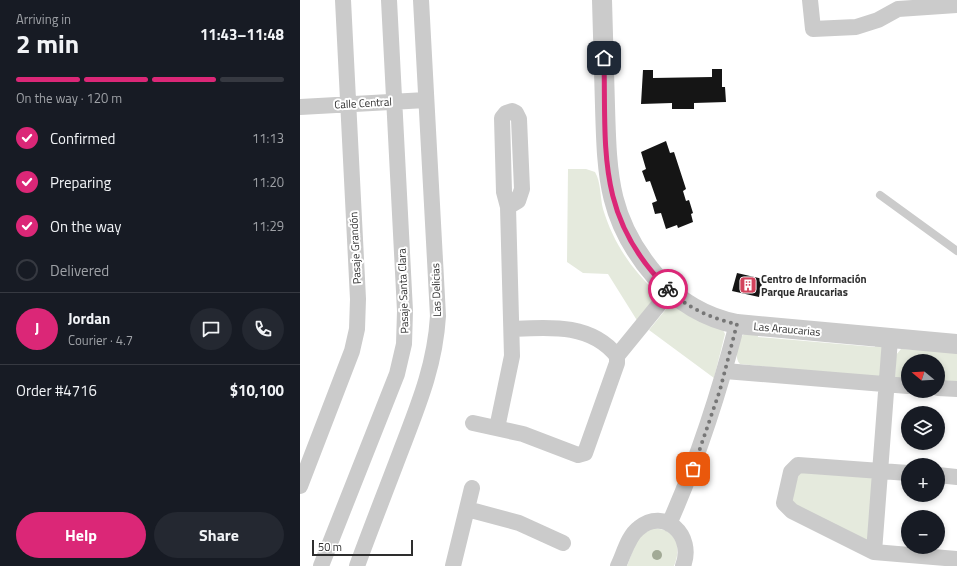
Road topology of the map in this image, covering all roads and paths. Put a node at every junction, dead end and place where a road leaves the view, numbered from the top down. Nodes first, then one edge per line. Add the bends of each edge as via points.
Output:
1 (343, 0) edge
2 (389, 0) edge
3 (421, 0) edge
4 (602, 0) edge
5 (810, 0) edge
6 (904, 5) edge
7 (957, 5) edge
8 (426, 100) junction
9 (394, 102) junction
10 (348, 104) junction
11 (300, 107) edge
12 (880, 195) dead end
13 (508, 207) junction
14 (957, 251) edge
15 (670, 291) junction
16 (737, 324) junction
17 (512, 329) junction
18 (890, 339) junction
19 (957, 344) edge
20 (617, 356) junction
21 (725, 371) junction
22 (887, 384) junction
23 (901, 385) edge
24 (945, 388) edge
25 (957, 389) edge
26 (473, 423) dead end
27 (497, 428) junction
28 (880, 471) junction
29 (901, 472) edge
30 (945, 476) edge
31 (957, 477) edge
32 (300, 486) edge
33 (472, 488) dead end
34 (467, 509) junction
35 (669, 524) junction
36 (564, 542) dead end
37 (874, 552) junction
38 (957, 559) edge
39 (321, 566) edge
40 (357, 566) edge
41 (453, 566) edge
42 (618, 566) edge
43 (683, 566) edge

1 - 10 street, Pasaje Grandón
2 - 9 street, Pasaje Santa Clara
3 - 8 street, Las Delicias
4 - 15 street, Las Araucarias via 610,189 617,214 631,244 641,260
5 - 6 street via 813,29 856,27 878,20
6 - 7 street
8 - 9 street, Calle Central
8 - 40 street, Las Delicias via 438,316 435,349 425,388
9 - 10 street, Calle Central
9 - 39 street, Pasaje Santa Clara via 405,311 404,344 397,374
10 - 11 street, Calle Central
10 - 32 street, Pasaje Grandón via 358,299 357,328 349,360
12 - 14 lane
13 - 13 street via 518,201 522,189 519,119 512,111 502,118 504,192
13 - 17 street
15 - 16 street, Las Araucarias via 701,312
15 - 20 street
16 - 18 street, Las Araucarias
16 - 21 street
17 - 20 street via 553,327 577,330 598,340
17 - 27 street via 512,356
18 - 19 street, Las Araucarias
18 - 22 street
20 - 27 street via 617,363 588,449 582,455
21 - 22 street
21 - 35 street via 704,440
22 - 23 street
22 - 28 street
24 - 25 street
26 - 27 street
28 - 29 street
28 - 37 street
28 - 37 street via 798,465 792,469 785,499 786,506 792,511
30 - 31 street
33 - 34 street
34 - 36 street via 519,523
34 - 41 street
35 - 42 street via 654,522 640,527 630,539
35 - 43 street via 680,532 686,547
37 - 38 street

